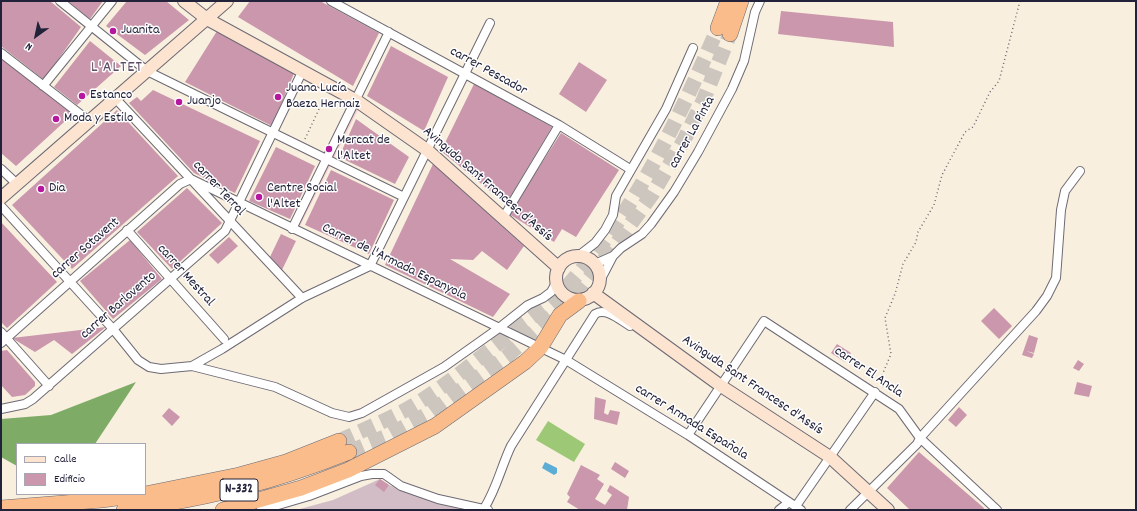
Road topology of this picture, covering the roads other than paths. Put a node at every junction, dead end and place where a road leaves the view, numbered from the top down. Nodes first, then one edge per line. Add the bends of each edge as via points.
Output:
1 (60, 1) edge
2 (112, 1) edge
3 (184, 1) edge
4 (227, 1) edge
5 (331, 1) edge
6 (728, 1) edge
7 (741, 1) edge
8 (760, 1) edge
9 (207, 18) junction
10 (490, 23) dead end
11 (92, 26) junction
12 (389, 32) junction
13 (693, 48) dead end
14 (1, 53) edge
15 (303, 70) junction
16 (147, 71) junction
17 (464, 74) junction
18 (43, 86) junction
19 (115, 98) junction
20 (356, 101) junction
21 (89, 121) junction
22 (559, 125) junction
23 (272, 132) junction
24 (427, 150) junction
25 (327, 159) junction
26 (630, 168) junction
27 (1, 169) edge
28 (1080, 171) dead end
29 (191, 179) junction
30 (17, 184) junction
31 (404, 197) junction
32 (1, 198) edge
33 (238, 203) junction
34 (1, 206) edge
35 (503, 218) junction
36 (230, 221) junction
37 (292, 229) junction
38 (128, 230) junction
39 (613, 256) junction
40 (577, 257) junction
41 (595, 264) junction
42 (370, 266) junction
43 (559, 268) junction
44 (171, 278) junction
45 (601, 279) junction
46 (70, 281) junction
47 (556, 283) junction
48 (593, 293) junction
49 (302, 298) junction
50 (579, 300) junction
51 (499, 328) junction
52 (113, 329) junction
53 (3, 338) edge
54 (224, 338) dead end
55 (662, 344) junction
56 (540, 348) junction
57 (566, 360) junction
58 (192, 366) junction
59 (49, 386) junction
60 (721, 386) junction
61 (875, 392) junction
62 (1, 408) edge
63 (688, 435) junction
64 (920, 438) junction
65 (830, 457) junction
66 (869, 493) junction
67 (146, 494) edge
68 (138, 495) edge
69 (795, 506) edge
70 (1, 508) edge
71 (124, 510) edge
72 (222, 510) edge
73 (261, 510) edge
74 (485, 510) edge
75 (779, 510) edge
76 (850, 510) edge
77 (888, 510) edge
78 (997, 510) edge

1 - 11 street
2 - 11 street
3 - 9 main road, Avinguda Sant Francesc d’Assís
4 - 9 main road
5 - 12 street, carrer Pescador
6 - 7 highway via 724,31
8 - 39 street, carrer La Pinta via 744,61 698,152 651,224
9 - 15 main road, Avinguda Sant Francesc d’Assís
9 - 16 main road
10 - 17 street
11 - 16 street
11 - 18 street
12 - 17 street, carrer Pescador
12 - 20 street
13 - 26 street via 666,109
14 - 18 street
15 - 20 main road, Avinguda Sant Francesc d’Assís
15 - 23 street, carrer Barlovento
16 - 19 main road
16 - 23 street
17 - 22 street, carrer Pescador
17 - 24 street
18 - 21 street
19 - 21 main road
19 - 29 street, carrer Terral
20 - 24 main road, Avinguda Sant Francesc d’Assís
20 - 25 street
21 - 30 main road
22 - 26 street, carrer Pescador
22 - 35 street
23 - 25 street
23 - 33 street, carrer Barlovento
24 - 31 street
24 - 35 main road, Avinguda Sant Francesc d’Assís
25 - 31 street
25 - 37 street
26 - 40 street via 616,196 613,215 605,230 595,243
27 - 30 street
28 - 64 street via 1065,192 1061,210 1056,278 1047,296
29 - 33 street, Carrer de l'Armada Espanyola
29 - 36 street, carrer Terral
29 - 38 street, carrer Sotavent via 180,184
30 - 32 main road
31 - 42 street
33 - 36 street, carrer Barlovento
33 - 37 street, Carrer de l'Armada Espanyola
34 - 46 street
35 - 43 main road, Avinguda Sant Francesc d’Assís
36 - 44 street, carrer Barlovento via 225,231
36 - 49 street, carrer Terral
37 - 42 street, Carrer de l'Armada Espanyola
38 - 44 street, carrer Mestral
38 - 46 street, carrer Sotavent
39 - 41 street, carrer La Pinta
39 - 45 street, carrer La Pinta
40 - 41 main road via 584,257
40 - 43 main road via 568,260
41 - 45 main road
42 - 49 street
42 - 51 street, Carrer de l'Armada Espanyola
43 - 47 main road
44 - 52 street, carrer Barlovento
44 - 54 street, carrer Mestral
45 - 48 main road
46 - 52 street
46 - 53 street, carrer Sotavent
47 - 50 main road via 568,298
47 - 51 street via 551,292 528,304
48 - 50 main road
48 - 55 main road, Avinguda Sant Francesc d'Assís
49 - 58 street
50 - 56 highway via 560,315
51 - 56 street, Carrer de l'Armada Espanyola
51 - 58 street via 444,367 362,413 349,417 332,413 275,387
52 - 58 street via 138,360 149,367 161,369
52 - 59 street, carrer Barlovento
53 - 59 street
55 - 57 street via 602,311 595,314
55 - 60 main road, Avinguda Sant Francesc d'Assís
56 - 57 street, Carrer de l'Armada Espanyola
56 - 72 highway via 501,380 435,426 372,459 300,488
57 - 63 street, carrer Armada Española
57 - 74 street via 511,446
59 - 62 street, carrer Barlovento via 25,404
60 - 61 street, carrer El Ancla via 764,321
60 - 63 street
60 - 65 main road, Avinguda Sant Francesc d'Assís
61 - 64 street, carrer El Ancla via 899,409
61 - 65 street
63 - 69 street, carrer Armada Española
64 - 66 street
64 - 78 street, carrer El Ancla
65 - 66 main road, Avinguda Sant Francesc d'Assís
65 - 69 street
66 - 76 street
66 - 77 main road, Avinguda Sant Francesc d'Assís
67 - 71 highway, N-332 via 239,475 344,446 282,478 231,492
68 - 70 highway, N-332
69 - 75 street
73 - 74 street via 309,496 361,476 384,474 401,486 438,499

